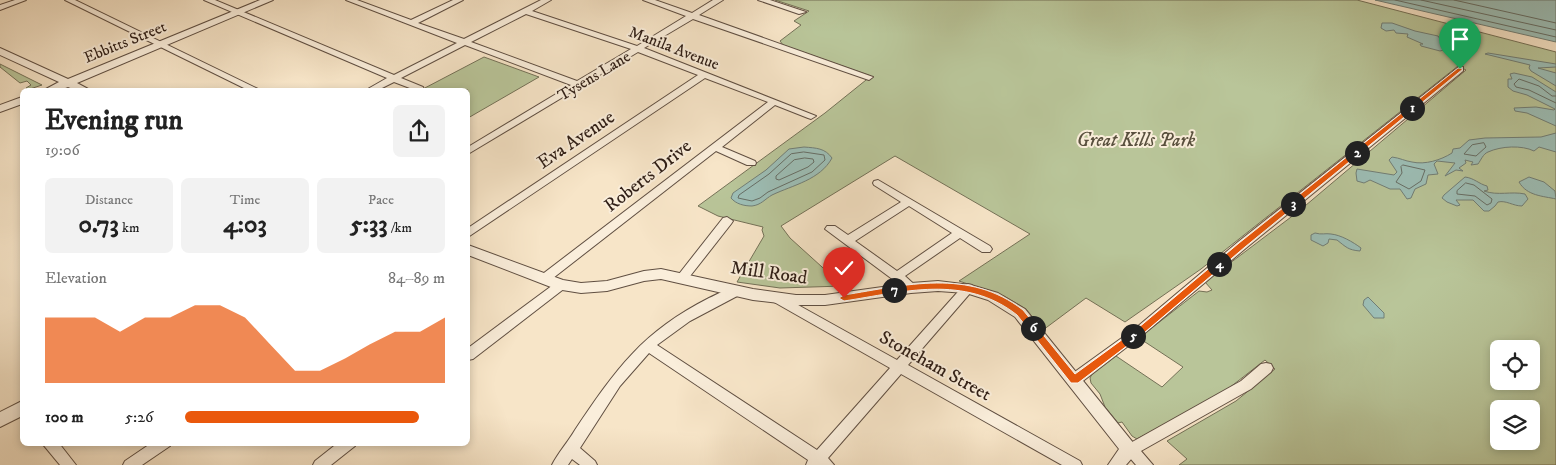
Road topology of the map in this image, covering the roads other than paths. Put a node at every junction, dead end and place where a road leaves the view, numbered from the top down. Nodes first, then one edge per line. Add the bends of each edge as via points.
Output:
1 (22, 0) edge
2 (69, 0) edge
3 (208, 0) edge
4 (268, 0) edge
5 (350, 0) edge
6 (459, 0) edge
7 (547, 0) edge
8 (647, 0) edge
9 (719, 0) edge
10 (762, 0) edge
11 (0, 8) edge
12 (526, 11) junction
13 (802, 12) dead end
14 (237, 13) junction
15 (693, 16) junction
16 (412, 23) junction
17 (463, 43) junction
18 (160, 45) junction
19 (638, 49) junction
20 (0, 50) edge
21 (1460, 69) dead end
22 (704, 75) junction
23 (868, 77) dead end
24 (394, 78) junction
25 (68, 83) junction
26 (578, 85) junction
27 (55, 88) edge
28 (79, 88) edge
29 (252, 88) edge
30 (375, 88) edge
31 (418, 88) edge
32 (20, 101) edge
33 (774, 102) junction
34 (0, 109) edge
35 (811, 116) dead end
36 (714, 147) junction
37 (470, 150) edge
38 (751, 163) dead end
39 (878, 183) dead end
40 (908, 202) junction
41 (726, 221) dead end
42 (831, 229) dead end
43 (470, 232) edge
44 (960, 233) junction
45 (848, 241) junction
46 (986, 249) dead end
47 (470, 251) edge
48 (897, 276) junction
49 (683, 277) junction
50 (544, 279) junction
51 (561, 286) junction
52 (911, 287) junction
53 (968, 288) junction
54 (736, 291) junction
55 (778, 298) junction
56 (648, 346) junction
57 (470, 354) edge
58 (898, 368) junction
59 (1266, 368) dead end
60 (1074, 380) junction
61 (20, 411) edge
62 (0, 420) edge
63 (52, 446) edge
64 (159, 446) edge
65 (345, 446) edge
66 (571, 450) junction
67 (1130, 450) junction
68 (820, 463) edge
69 (69, 465) edge
70 (130, 465) edge
71 (320, 465) edge
72 (559, 465) edge
73 (590, 465) edge
74 (1075, 465) edge
75 (1116, 465) edge
76 (1146, 465) edge

1 - 11 street
2 - 18 street
3 - 14 street
4 - 14 street, Ebbitts Street
5 - 16 street
6 - 16 street
7 - 12 street
8 - 15 street
9 - 15 street, Tysens Lane
10 - 13 street
12 - 17 street
12 - 19 street, Manila Avenue
14 - 18 street, Ebbitts Street
14 - 24 street
15 - 19 street, Tysens Lane
15 - 23 street
16 - 17 street
17 - 24 street
17 - 26 street
18 - 25 street, Ebbitts Street
18 - 29 street
19 - 22 street, Manila Avenue
19 - 26 street, Tysens Lane
20 - 25 street
21 - 60 street via 1141,330
22 - 33 street, Manila Avenue
22 - 43 street, Eva Avenue
24 - 30 street
24 - 31 street
25 - 27 street, Ebbitts Street
25 - 28 street
26 - 37 street, Tysens Lane
32 - 34 street
33 - 35 street, Manila Avenue
33 - 36 street, Roberts Drive
36 - 38 street
36 - 50 street, Roberts Drive
39 - 40 street
40 - 44 street
40 - 45 street
41 - 49 street
42 - 45 street
44 - 46 street
44 - 48 street
45 - 48 street
47 - 50 street, Mill Road
48 - 52 street
49 - 51 street, Mill Road via 654,274 602,287
49 - 54 street, Mill Road
50 - 51 street, Mill Road
51 - 57 street
52 - 53 street, Mill Road via 945,285
52 - 55 street, Mill Road via 816,301
53 - 58 street
53 - 60 street, Mill Road via 993,296 1020,312
54 - 55 street, Mill Road
54 - 56 street via 693,312
55 - 58 street, Stoneham Street
56 - 66 street via 615,381
56 - 68 street
58 - 68 street
58 - 74 street, Stoneham Street
59 - 67 street via 1246,384
60 - 67 street, Mill Road
61 - 62 street
63 - 69 street
64 - 70 street
65 - 71 street
66 - 72 street
66 - 73 street
67 - 75 street
67 - 76 street, Mill Road

